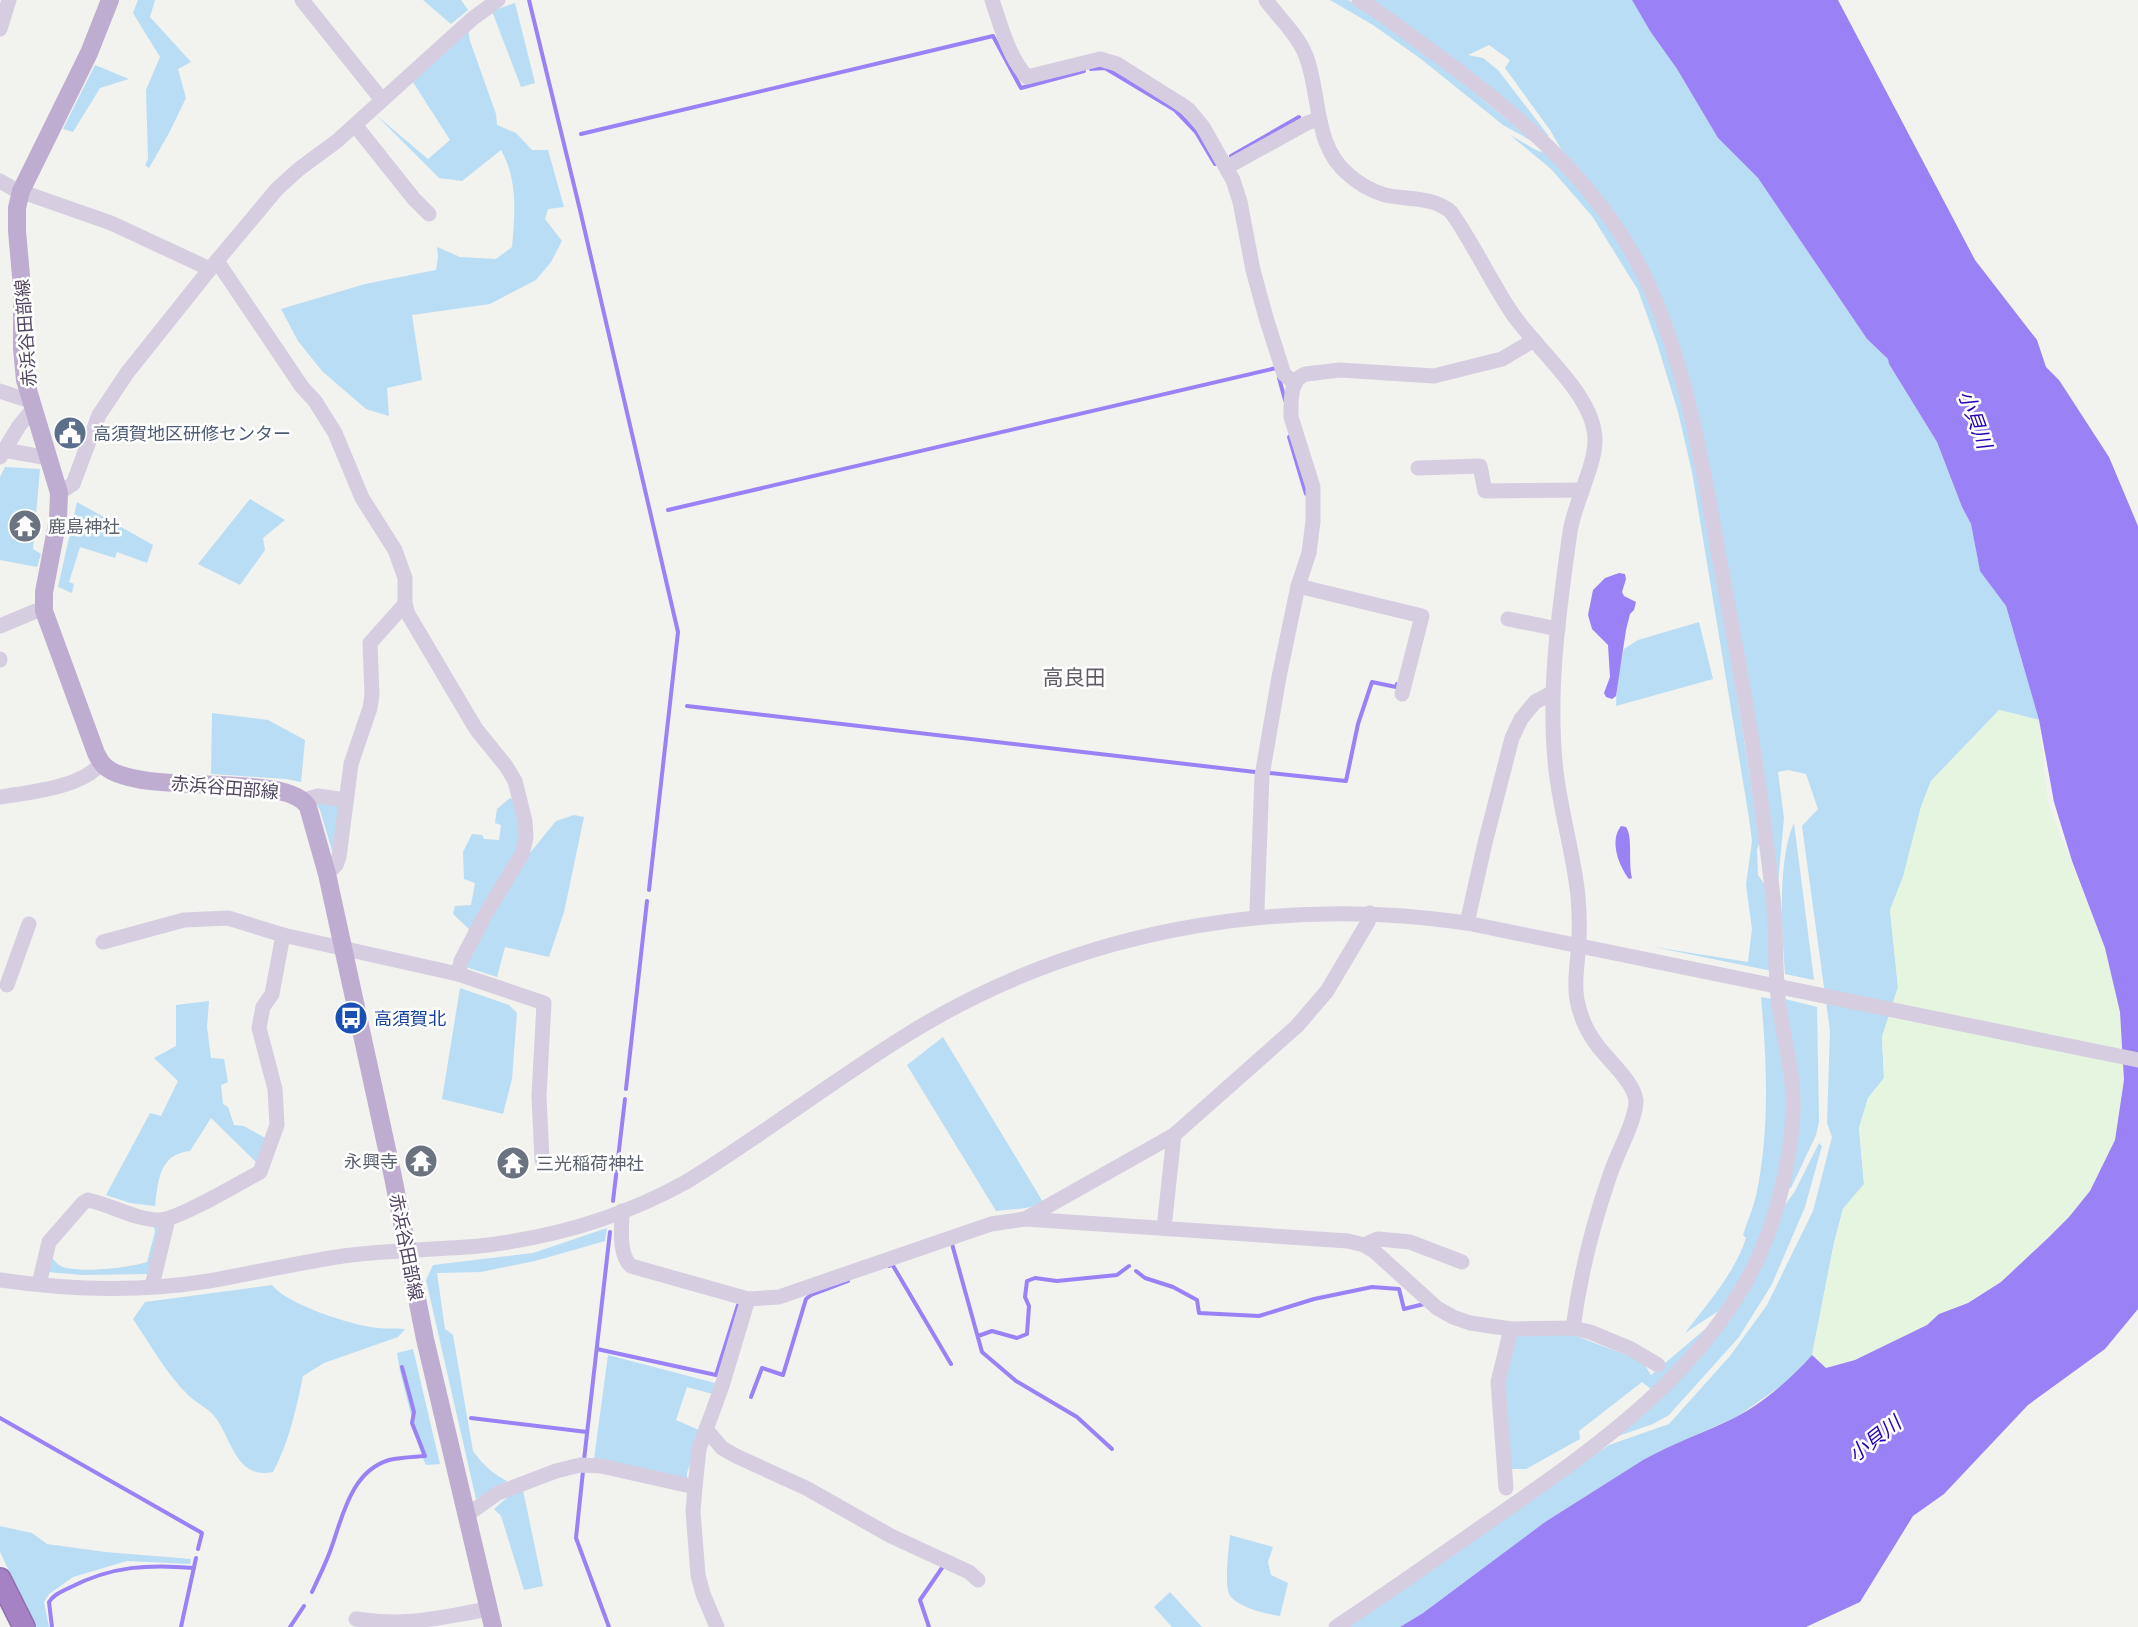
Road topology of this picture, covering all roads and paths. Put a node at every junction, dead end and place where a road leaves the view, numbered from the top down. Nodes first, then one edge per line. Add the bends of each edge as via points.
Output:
1 (9, 0) edge
2 (110, 0) edge
3 (302, 0) edge
4 (498, 0) edge
5 (992, 0) edge
6 (1266, 0) edge
7 (1359, 0) edge
8 (0, 29) edge
9 (382, 100) junction
10 (1319, 119) junction
11 (355, 125) junction
12 (1227, 166) junction
13 (0, 181) edge
14 (21, 191) junction
15 (429, 214) dead end
16 (213, 265) junction
17 (1534, 340) junction
18 (1294, 384) junction
19 (0, 391) edge
20 (32, 405) junction
21 (2, 454) edge
22 (48, 458) junction
23 (1418, 468) dead end
24 (1582, 490) junction
25 (59, 493) junction
26 (1298, 586) junction
27 (405, 604) junction
28 (44, 611) junction
29 (1508, 619) dead end
30 (0, 626) edge
31 (1558, 628) junction
32 (1552, 693) junction
33 (1402, 694) dead end
34 (101, 763) junction
35 (0, 796) edge
36 (304, 800) junction
37 (345, 800) junction
38 (327, 874) junction
39 (1370, 913) junction
40 (1259, 917) junction
41 (1467, 923) junction
42 (28, 924) dead end
43 (283, 935) junction
44 (103, 942) dead end
45 (1579, 945) junction
46 (343, 948) junction
47 (458, 974) junction
48 (7, 985) dead end
49 (1783, 987) junction
50 (2138, 1060) edge
51 (1174, 1135) junction
52 (542, 1160) dead end
53 (622, 1211) junction
54 (1025, 1218) junction
55 (168, 1219) junction
56 (1164, 1228) junction
57 (1364, 1245) junction
58 (407, 1250) junction
59 (1462, 1262) dead end
60 (0, 1280) edge
61 (39, 1284) junction
62 (152, 1286) junction
63 (748, 1299) junction
64 (1573, 1328) junction
65 (1511, 1329) junction
66 (1658, 1365) dead end
67 (706, 1429) junction
68 (695, 1487) junction
69 (1506, 1488) dead end
70 (467, 1515) junction
71 (0, 1579) edge
72 (978, 1580) dead end
73 (492, 1618) edge
74 (356, 1619) dead end
75 (24, 1627) edge
76 (717, 1627) edge
77 (1336, 1627) edge

1 - 8 street
2 - 14 main road, 赤浜谷田部線 via 89,53
3 - 9 street
4 - 9 street
5 - 12 street via 1007,45 1027,77 1092,60 1117,64 1189,110
6 - 10 street via 1305,53
7 - 49 street via 1477,86 1558,155 1614,223 1652,293 1685,392 1711,507 1766,836
9 - 11 street
10 - 12 street
10 - 17 street via 1330,152 1338,165 1357,181 1383,194 1437,203 1450,212 1511,312
11 - 15 street
11 - 16 street via 277,189
12 - 18 street via 1240,202 1267,321 1284,374
13 - 14 street
14 - 16 street
14 - 20 main road, 赤浜谷田部線 via 17,208 22,349
16 - 25 street via 112,395 92,430 73,484
16 - 27 street via 335,433 362,498 394,550 405,578
17 - 18 street via 1502,359 1434,375 1340,370 1301,376
17 - 24 street via 1569,381 1594,427 1595,446
18 - 26 street via 1291,417 1314,496 1309,553
19 - 20 street
20 - 21 street
20 - 22 main road, 赤浜谷田部線
21 - 22 street
22 - 25 main road, 赤浜谷田部線
23 - 24 street via 1480,466 1485,491
24 - 31 street via 1572,518
25 - 28 main road, 赤浜谷田部線
26 - 33 street via 1422,616
26 - 40 street via 1262,776
27 - 37 street via 370,643 370,708 351,764
27 - 47 street via 476,729 515,781 525,821 522,854 485,915
28 - 30 street
28 - 34 main road, 赤浜谷田部線
29 - 31 street
31 - 32 street
32 - 41 street via 1535,702 1512,738
32 - 45 street via 1556,771 1578,894
34 - 35 street via 82,778
34 - 36 main road, 赤浜谷田部線 via 126,777 280,791
36 - 37 street via 318,796
36 - 38 main road, 赤浜谷田部線
37 - 38 street via 339,857
38 - 46 main road, 赤浜谷田部線
39 - 40 street
39 - 41 street
39 - 51 street via 1327,991 1297,1026
40 - 53 street via 1149,934 1100,948 1055,962 972,999 906,1035 686,1182
41 - 45 street
42 - 48 street
43 - 44 street via 228,918 207,918 184,920
43 - 46 street
43 - 55 street via 272,994 263,1007 259,1028 275,1089 277,1125 266,1160 260,1172
45 - 49 street
45 - 64 street via 1575,985 1580,1011 1595,1043 1631,1086 1636,1100 1592,1227
46 - 47 street
46 - 58 main road, 赤浜谷田部線
47 - 52 street via 544,1003 539,1096
49 - 50 street
49 - 77 street via 1778,997 1793,1081 1789,1159 1760,1255 1729,1310 1658,1392 1616,1430
51 - 54 street
51 - 56 street
53 - 58 street via 533,1238
53 - 63 street via 623,1244 631,1266
54 - 56 street
54 - 63 street via 991,1224 779,1297
55 - 61 street via 140,1216 88,1200 49,1242
55 - 62 street
56 - 57 street
57 - 59 street via 1378,1239 1410,1242
57 - 65 street via 1445,1314 1470,1323
58 - 62 street via 343,1256 206,1281
58 - 70 main road, 赤浜谷田部線
60 - 61 street
61 - 62 street via 76,1288
63 - 67 street
64 - 65 street
64 - 66 street via 1631,1349
65 - 69 street via 1498,1382
67 - 68 street via 699,1449
67 - 72 street via 722,1448 736,1456 806,1488
68 - 70 street via 580,1465 498,1493
68 - 76 street via 698,1575
70 - 73 main road, 赤浜谷田部線
71 - 75 highway
73 - 74 street via 400,1624

